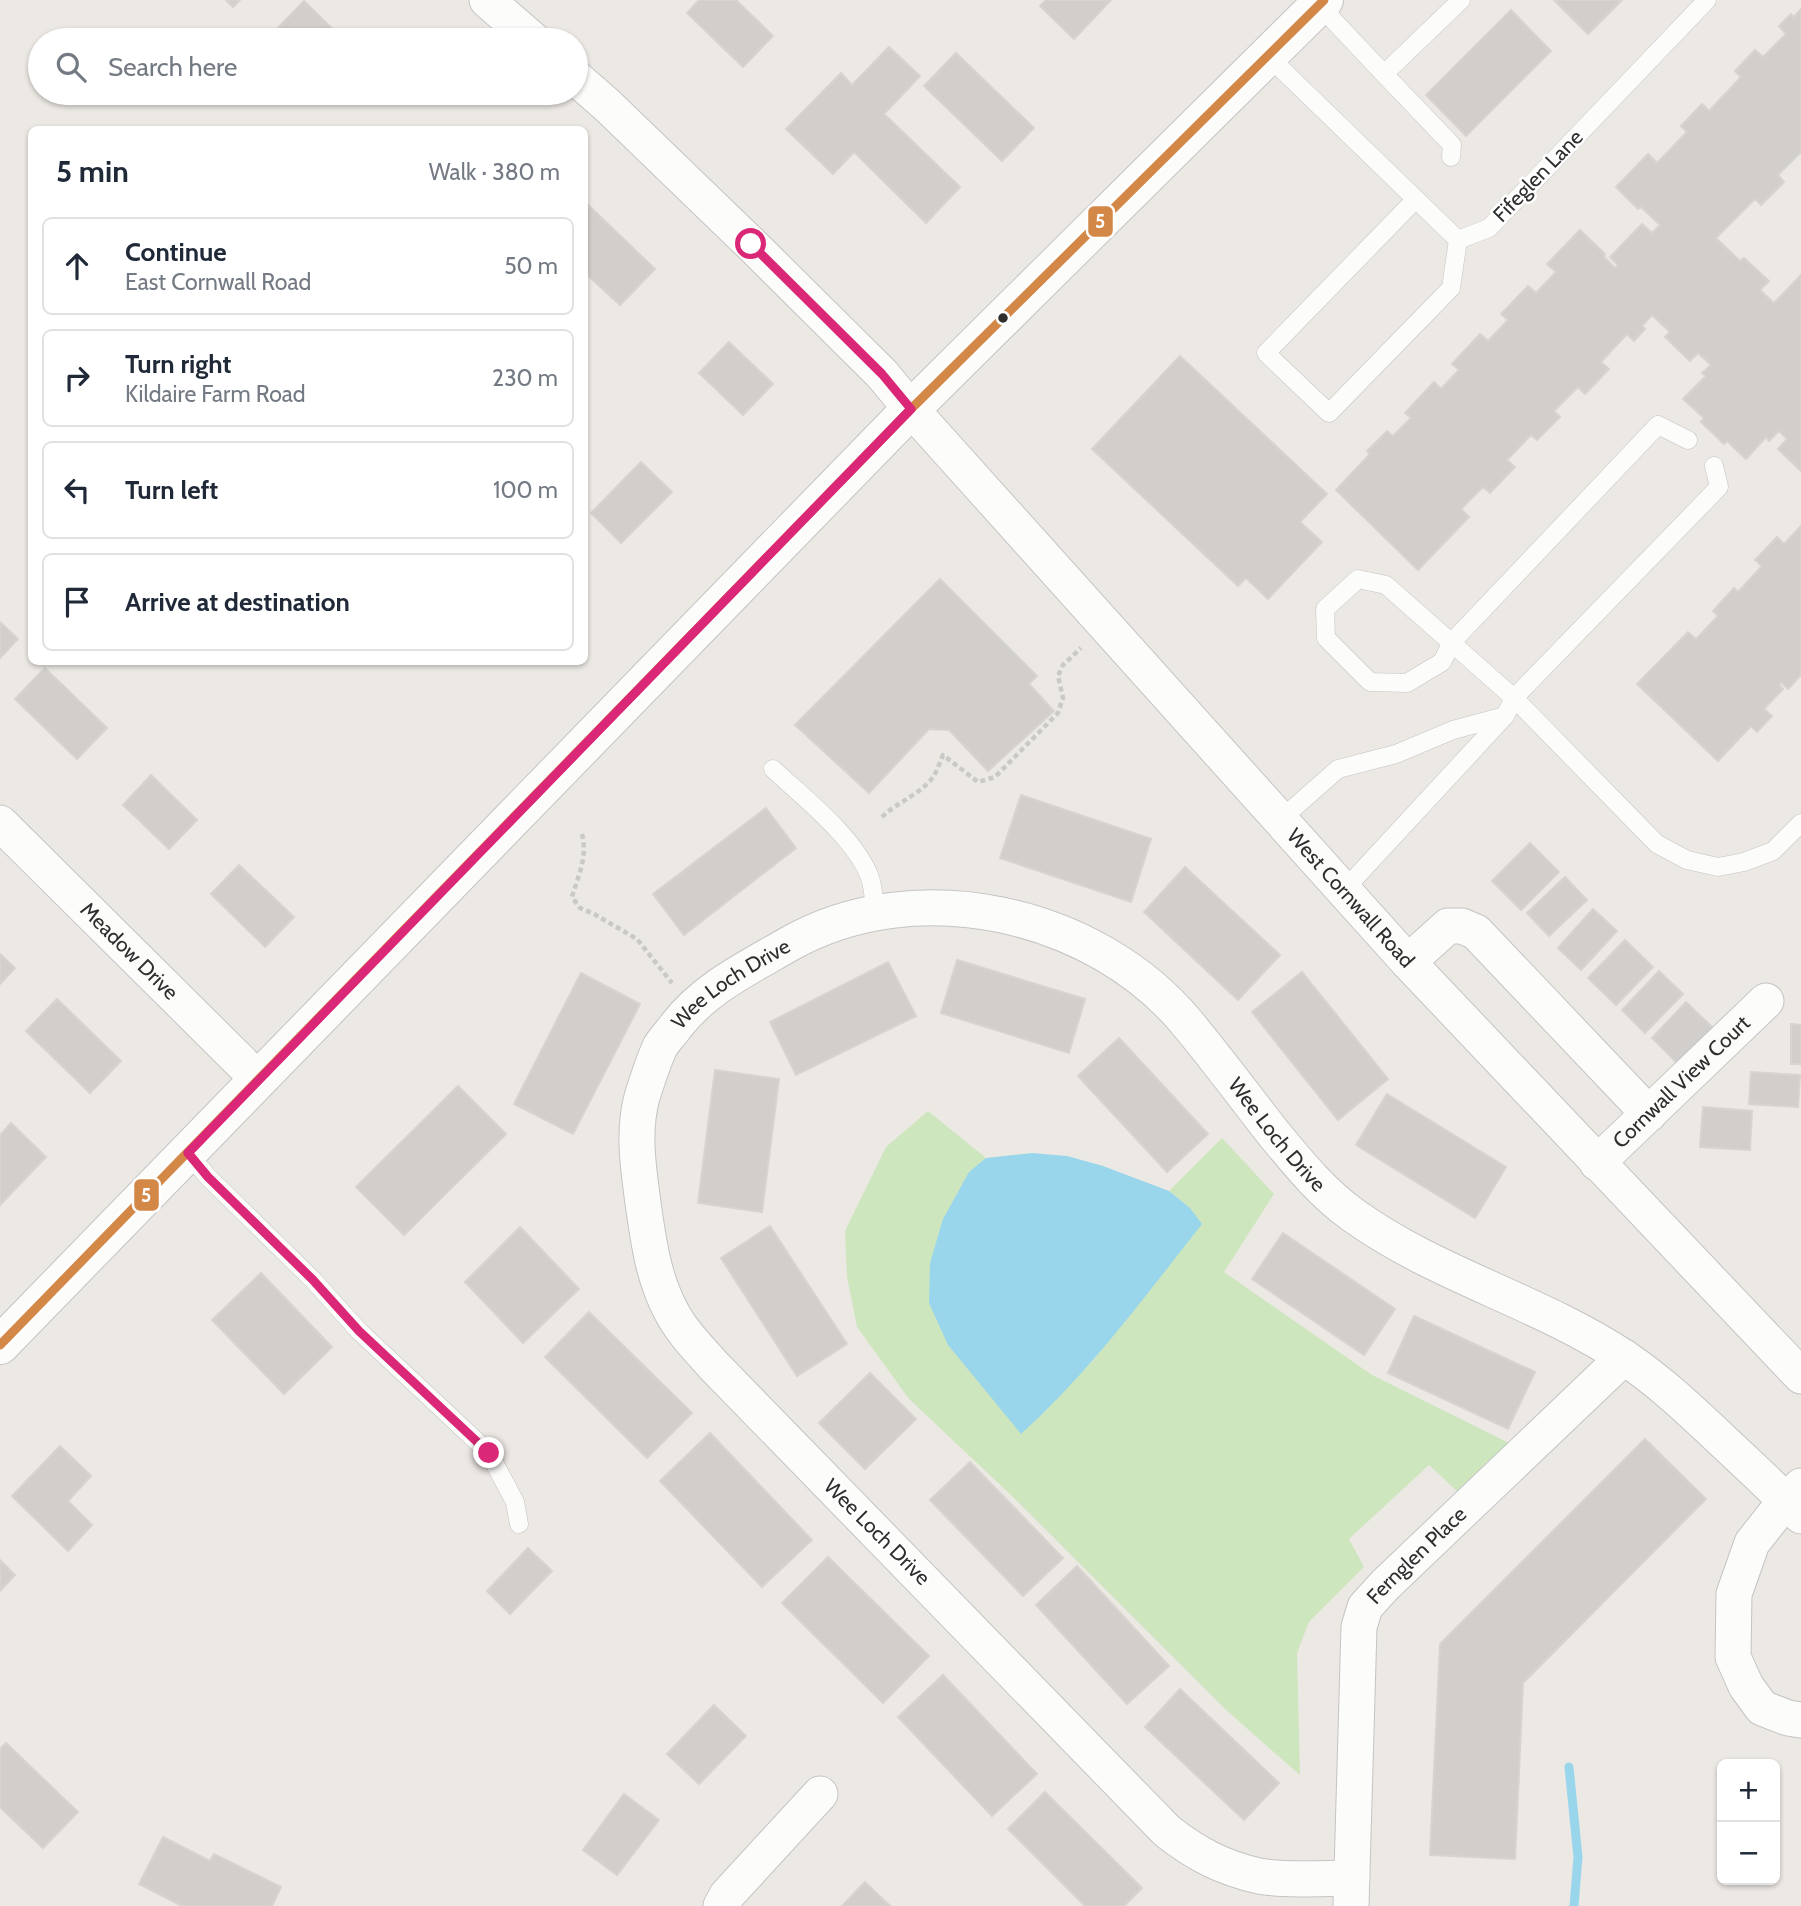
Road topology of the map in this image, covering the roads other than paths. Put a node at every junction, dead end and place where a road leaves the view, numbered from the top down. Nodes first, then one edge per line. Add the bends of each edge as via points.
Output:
1 (487, 0) edge
2 (1461, 0) edge
3 (1707, 0) edge
4 (1321, 2) edge
5 (519, 28) edge
6 (1267, 55) junction
7 (1384, 74) junction
8 (588, 89) edge
9 (1452, 151) dead end
10 (1415, 200) junction
11 (1458, 240) junction
12 (911, 409) junction
13 (1688, 440) dead end
14 (1714, 466) dead end
15 (1452, 642) junction
16 (1514, 698) junction
17 (1505, 716) junction
18 (773, 769) dead end
19 (1280, 820) junction
20 (0, 823) edge
21 (1801, 823) edge
22 (1344, 890) junction
23 (875, 914) junction
24 (1408, 962) junction
25 (1766, 1001) dead end
26 (259, 1080) junction
27 (1649, 1114) junction
28 (188, 1153) junction
29 (1597, 1163) junction
30 (0, 1345) edge
31 (1624, 1357) junction
32 (1801, 1376) edge
33 (1796, 1501) edge
34 (519, 1524) dead end
35 (1801, 1720) edge
36 (820, 1794) dead end
37 (1352, 1892) edge
38 (721, 1906) edge

1 - 5 street
2 - 7 lane
3 - 11 lane, Fifeglen Lane via 1489,228
4 - 6 main road
4 - 7 lane
6 - 10 lane
6 - 12 main road
7 - 9 lane
8 - 12 street, West Cornwall Road via 761,253
10 - 11 lane
10 - 11 lane via 1266,353 1329,413 1451,288
12 - 19 street, West Cornwall Road
12 - 26 main road
13 - 15 lane via 1658,425
14 - 16 lane via 1719,487
15 - 15 lane via 1386,585 1358,579 1325,609 1325,638 1370,682 1407,683 1442,662
15 - 16 lane
16 - 17 lane
16 - 21 lane via 1657,844 1687,860 1718,867 1744,862 1773,850
17 - 19 lane via 1338,769
17 - 22 lane
18 - 23 lane via 854,849 869,876
19 - 22 street, West Cornwall Road
20 - 26 street, Meadow Drive
22 - 24 street, West Cornwall Road
23 - 31 street, Wee Loch Drive via 936,908 996,913 1074,938 1104,954 1185,1020 1298,1164 1352,1215 1396,1243
23 - 37 street, Wee Loch Drive via 847,919 798,939 730,978 695,1005 661,1045 636,1130 651,1256 670,1309 714,1366 1167,1831 1210,1861 1261,1877
24 - 27 street via 1448,926 1476,932
24 - 29 street, West Cornwall Road
25 - 27 street, Cornwall View Court
26 - 28 main road
27 - 29 street, Cornwall View Court
28 - 30 main road
28 - 34 lane via 359,1331 489,1453 515,1502
29 - 32 street, West Cornwall Road
31 - 33 street, Wee Loch Drive
31 - 37 street, Fernglen Place via 1365,1607 1359,1627
33 - 35 street via 1752,1543 1734,1594 1733,1657 1745,1686 1762,1708
36 - 38 street

